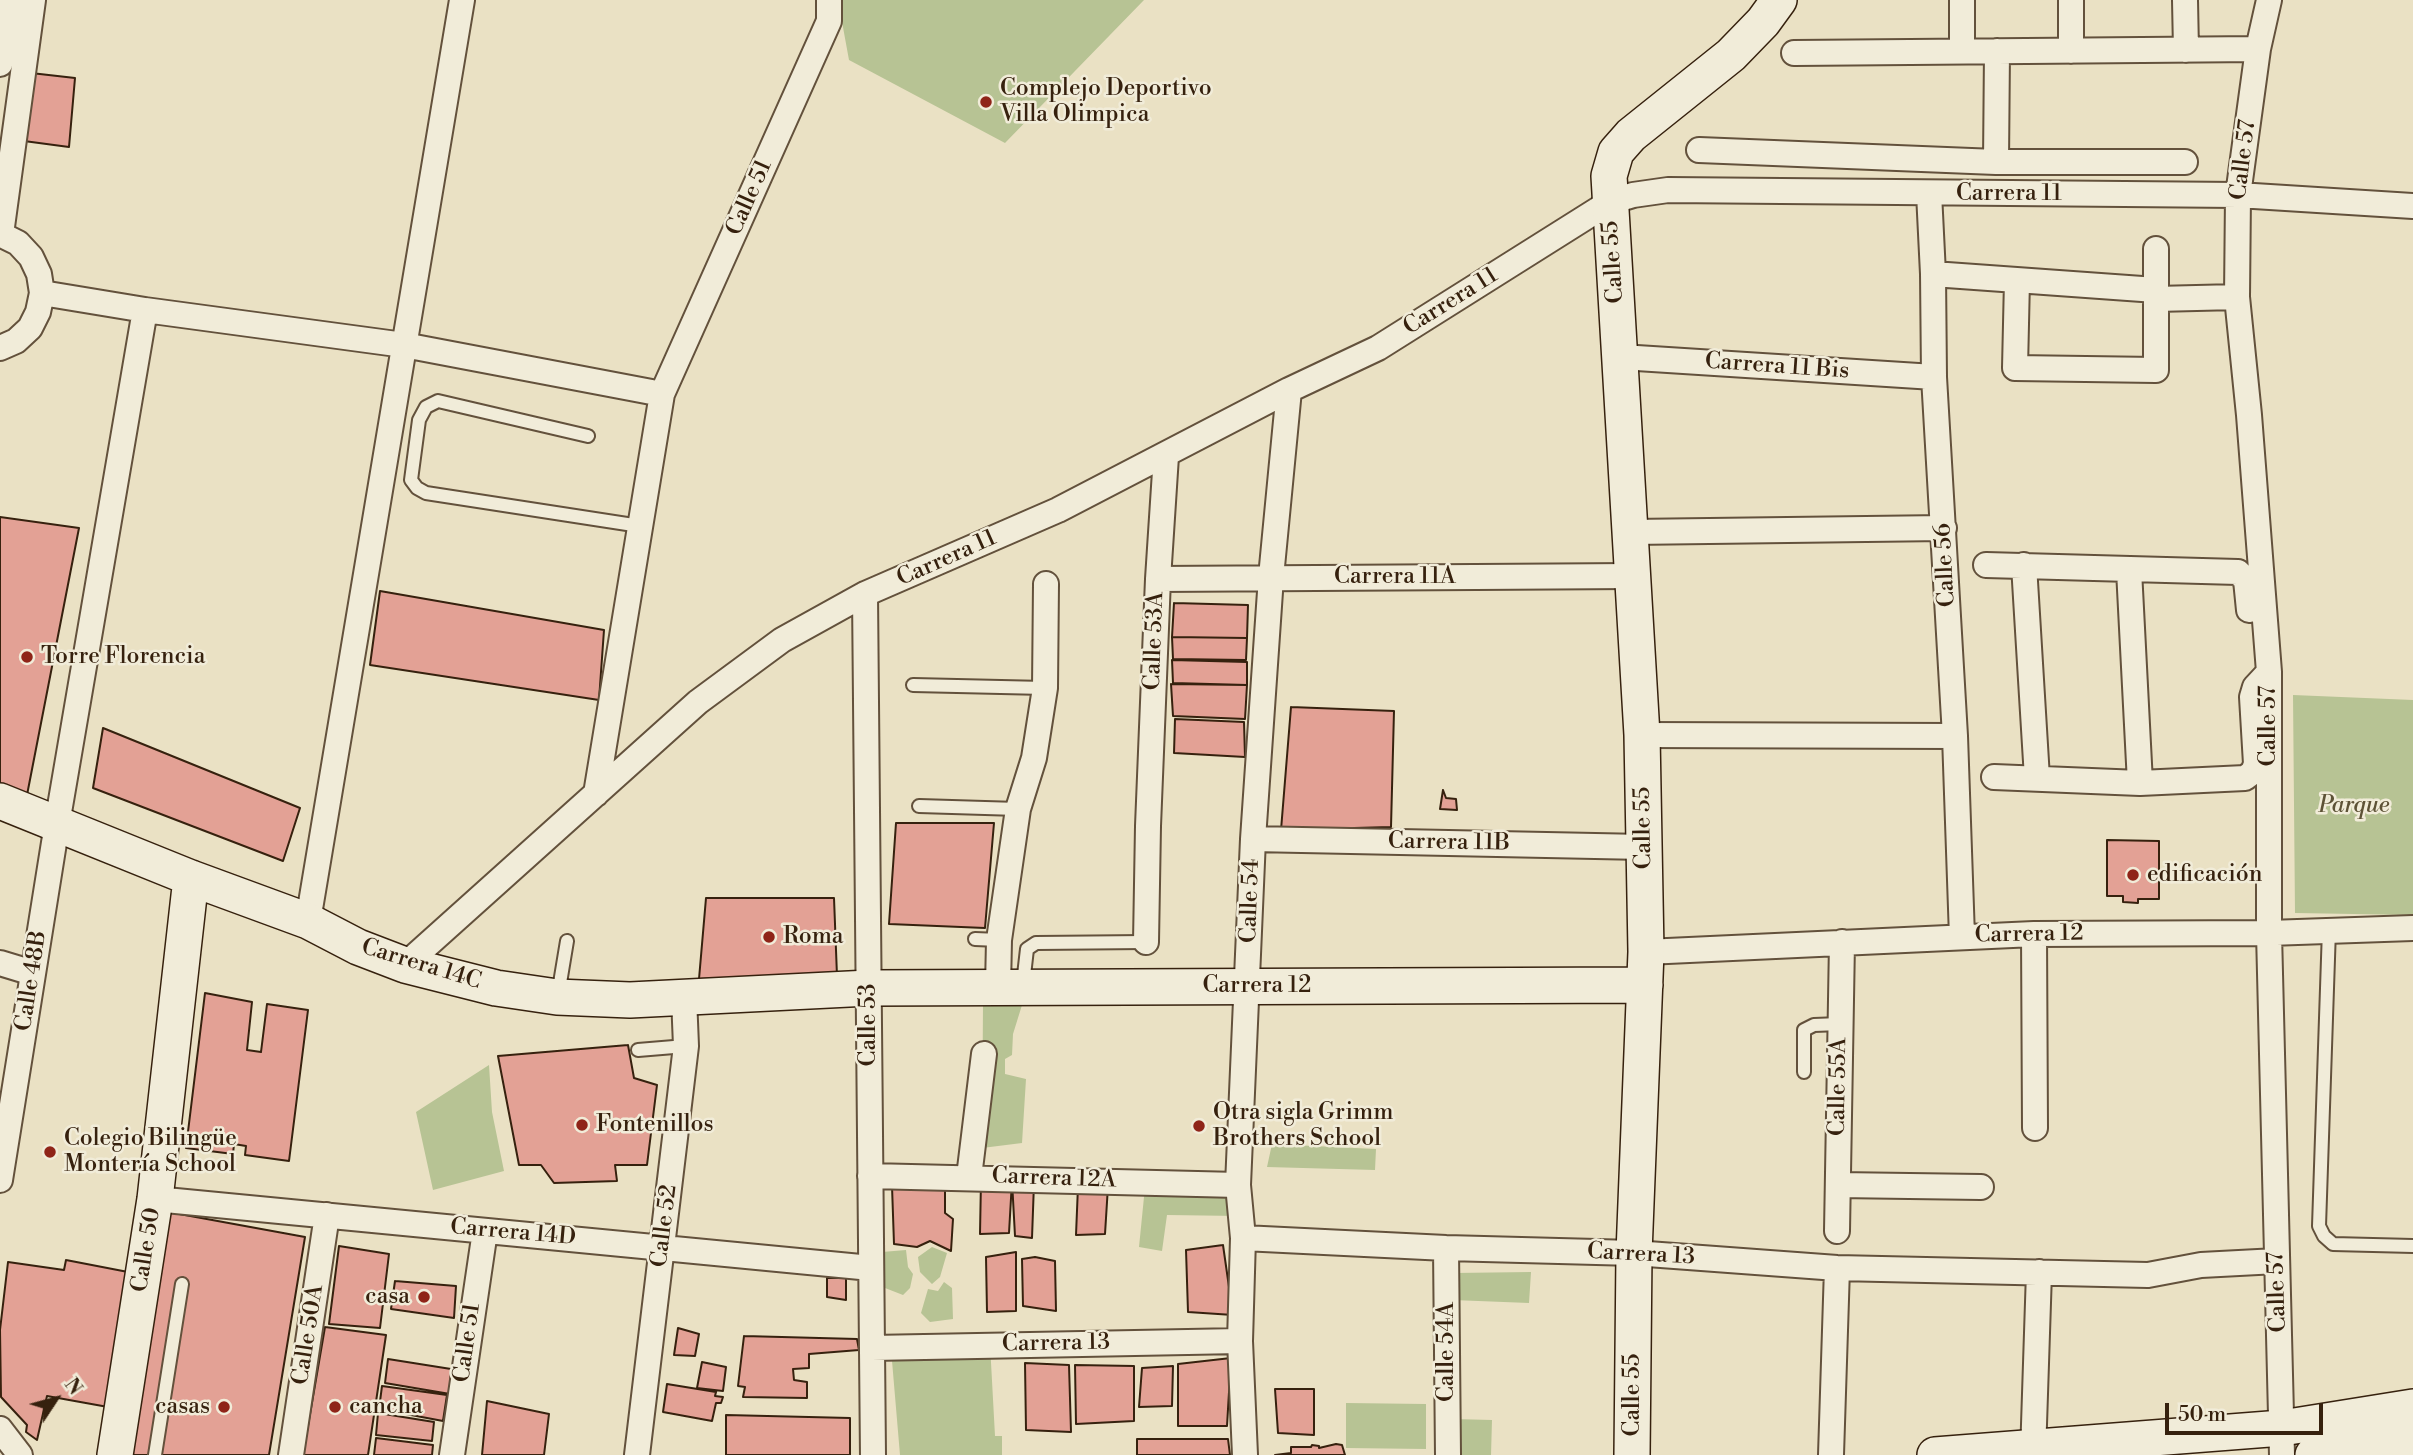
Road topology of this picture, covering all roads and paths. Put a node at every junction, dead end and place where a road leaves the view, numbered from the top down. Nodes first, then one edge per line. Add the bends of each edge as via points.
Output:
1 (9, 0) edge
2 (33, 0) edge
3 (462, 0) edge
4 (829, 0) edge
5 (1779, 0) edge
6 (1962, 0) edge
7 (2071, 0) edge
8 (2185, 0) edge
9 (2269, 0) edge
10 (2258, 49) junction
11 (2186, 50) junction
12 (1962, 51) junction
13 (1997, 51) junction
14 (2071, 51) junction
15 (1794, 52) dead end
16 (0, 64) edge
17 (1699, 150) dead end
18 (1996, 162) junction
19 (2185, 162) dead end
20 (1929, 193) junction
21 (2238, 195) junction
22 (1610, 202) junction
23 (2413, 206) edge
24 (1, 234) edge
25 (2155, 249) dead end
26 (1933, 274) junction
27 (2017, 280) junction
28 (42, 293) junction
29 (2156, 295) junction
30 (2237, 297) junction
31 (145, 310) junction
32 (404, 345) junction
33 (0, 348) edge
34 (1621, 357) junction
35 (1934, 377) junction
36 (1289, 390) junction
37 (662, 394) junction
38 (588, 436) dead end
39 (1166, 456) junction
40 (640, 526) junction
41 (1944, 528) junction
42 (1631, 532) junction
43 (1986, 565) dead end
44 (2024, 565) junction
45 (2129, 570) junction
46 (1633, 576) junction
47 (1271, 577) junction
48 (1158, 579) junction
49 (1046, 584) dead end
50 (865, 594) junction
51 (2267, 648) junction
52 (2269, 672) junction
53 (913, 685) dead end
54 (1045, 688) junction
55 (1642, 736) junction
56 (1955, 736) junction
57 (1994, 777) dead end
58 (2037, 778) junction
59 (2140, 783) junction
60 (596, 794) junction
61 (0, 801) edge
62 (919, 806) dead end
63 (1018, 809) junction
64 (57, 824) junction
65 (1253, 839) junction
66 (1644, 847) junction
67 (191, 877) junction
68 (308, 921) junction
69 (2413, 928) edge
70 (2329, 929) junction
71 (2269, 933) junction
72 (2034, 934) junction
73 (1962, 937) junction
74 (567, 941) dead end
75 (1146, 942) joint
76 (1842, 942) junction
77 (0, 963) edge
78 (405, 965) junction
79 (1645, 969) junction
80 (33, 973) junction
81 (1247, 986) junction
82 (1010, 987) junction
83 (869, 988) junction
84 (557, 997) junction
85 (684, 997) junction
86 (1840, 1024) junction
87 (686, 1046) junction
88 (638, 1050) dead end
89 (984, 1054) dead end
90 (1804, 1072) dead end
91 (2035, 1128) dead end
92 (4, 1130) edge
93 (870, 1176) junction
94 (969, 1177) junction
95 (0, 1180) edge
96 (1238, 1185) junction
97 (1838, 1185) junction
98 (1981, 1187) dead end
99 (155, 1199) junction
100 (327, 1215) junction
101 (485, 1231) junction
102 (1837, 1231) dead end
103 (1243, 1238) junction
104 (2413, 1246) edge
105 (663, 1248) junction
106 (1446, 1248) junction
107 (1634, 1253) junction
108 (2277, 1261) junction
109 (871, 1268) junction
110 (1837, 1268) junction
111 (2039, 1272) junction
112 (182, 1284) dead end
113 (1240, 1341) junction
114 (872, 1348) junction
115 (2413, 1407) edge
116 (0, 1429) edge
117 (2413, 1439) edge
118 (2282, 1441) edge
119 (2033, 1451) edge
120 (20, 1455) edge
121 (115, 1455) edge
122 (155, 1455) edge
123 (290, 1455) edge
124 (452, 1455) edge
125 (637, 1455) edge
126 (873, 1455) edge
127 (1245, 1455) edge
128 (1448, 1455) edge
129 (1632, 1455) edge
130 (1831, 1455) edge
131 (1935, 1455) edge
132 (2313, 1455) edge

1 - 16 street
2 - 24 street
3 - 32 street
4 - 37 street, Calle 51 via 829,21
5 - 22 street via 1731,55 1630,135 1616,152 1609,176
6 - 12 street
7 - 14 street
8 - 11 street
9 - 10 street, Calle 57
10 - 11 street
10 - 21 street, Calle 57
11 - 14 street
12 - 13 street
12 - 15 street
13 - 14 street
13 - 18 street
17 - 18 street
18 - 19 street
20 - 21 street, Carrera 11
20 - 22 street, Carrera 11 via 1668,190
20 - 26 street, Calle 56
21 - 23 street, Carrera 11
21 - 30 street, Calle 57
22 - 34 street, Calle 55
22 - 36 street, Carrera 11 via 1378,348
24 - 28 street via 31,257 40,274
25 - 29 street
26 - 27 street
26 - 35 street, Calle 56
27 - 29 street
27 - 29 street via 2015,368 2156,370
28 - 31 street
28 - 33 street via 30,328
29 - 30 street
30 - 51 street, Calle 57
31 - 32 street
31 - 64 street, Calle 48B
32 - 37 street
32 - 68 street
34 - 35 street, Carrera 11 Bis
34 - 42 street, Calle 55
35 - 41 street, Calle 56
36 - 39 street, Carrera 11
36 - 47 street, Calle 54
37 - 40 street, Calle 51
38 - 40 lane via 438,401 426,407 419,420 411,480 426,493
39 - 48 street, Calle 53A
39 - 50 street, Carrera 11 via 1058,510
40 - 60 street, Calle 51
41 - 42 street
41 - 56 street, Calle 56
42 - 46 street, Calle 55
43 - 44 street
44 - 45 street
44 - 58 street
45 - 51 street via 2238,572 2246,580 2254,644
45 - 59 street
46 - 47 street, Carrera 11A
46 - 55 street, Calle 55
47 - 48 street, Carrera 11A
47 - 65 street, Calle 54
48 - 75 street, Calle 53A
49 - 54 street
50 - 60 street, Carrera 11 via 771,647 698,702
50 - 83 street, Calle 53
51 - 52 street, Calle 57
52 - 59 street via 2252,697 2253,772 2245,778
52 - 71 street, Calle 57
53 - 54 lane
54 - 63 street via 1034,758
55 - 56 street
55 - 66 street, Calle 55
56 - 73 street, Calle 56
57 - 58 street
58 - 59 street
60 - 78 street, Carrera 11
61 - 64 street, Carrera 14C
62 - 63 lane
63 - 82 street via 987,940
64 - 67 street, Carrera 14C
64 - 80 street, Calle 48B
65 - 66 street, Carrera 11B
65 - 81 street, Calle 54
66 - 79 street, Calle 55
67 - 68 street, Carrera 14C
67 - 99 street, Calle 50
68 - 78 street, Carrera 14C
69 - 70 street, Carrera 12
70 - 71 street, Carrera 12
70 - 104 lane via 2319,1226 2333,1244
71 - 72 street, Carrera 12
71 - 108 street, Calle 57
72 - 73 street, Carrera 12
72 - 91 street
73 - 76 street, Carrera 12
74 - 84 lane
75 - 82 lane via 1036,943 1027,949
76 - 79 street, Carrera 12
76 - 86 street, Calle 55A
77 - 80 street
78 - 84 street, Carrera 14C via 496,988
79 - 81 street, Carrera 12
79 - 107 street, Calle 55
80 - 92 street, Calle 48B
81 - 82 street, Carrera 12
81 - 96 street, Calle 54
82 - 83 street, Carrera 12
83 - 85 street, Carrera 14C
83 - 93 street, Calle 53
84 - 85 street, Carrera 14C
85 - 87 street, Calle 52
86 - 90 lane via 1804,1030
86 - 97 street, Calle 55A
87 - 88 lane
87 - 105 street, Calle 52
89 - 94 street
92 - 95 street, Calle 48B
93 - 94 street, Carrera 12A
93 - 109 street, Calle 53
94 - 96 street, Carrera 12A
96 - 103 street, Calle 54
97 - 98 street
97 - 102 street, Calle 55A
99 - 100 street, Carrera 14D
99 - 121 street, Calle 50
100 - 101 street, Carrera 14D
100 - 123 street, Calle 50A
101 - 105 street, Carrera 14D
101 - 124 street, Calle 51
103 - 106 street, Carrera 13
103 - 113 street, Calle 54
105 - 109 street, Carrera 14D
105 - 125 street, Calle 52
106 - 107 street, Carrera 13
106 - 128 street, Calle 54A
107 - 110 street, Carrera 13
107 - 129 street, Calle 55
108 - 111 street, Carrera 13 via 2201,1265 2148,1275
108 - 118 street, Calle 57
109 - 114 street, Calle 53
110 - 111 street, Carrera 13
110 - 130 street
111 - 119 street
112 - 122 lane
113 - 114 street, Carrera 13
113 - 127 street, Calle 54
114 - 126 street, Calle 53
115 - 118 street
116 - 120 street
117 - 132 street
118 - 119 street
119 - 131 street

